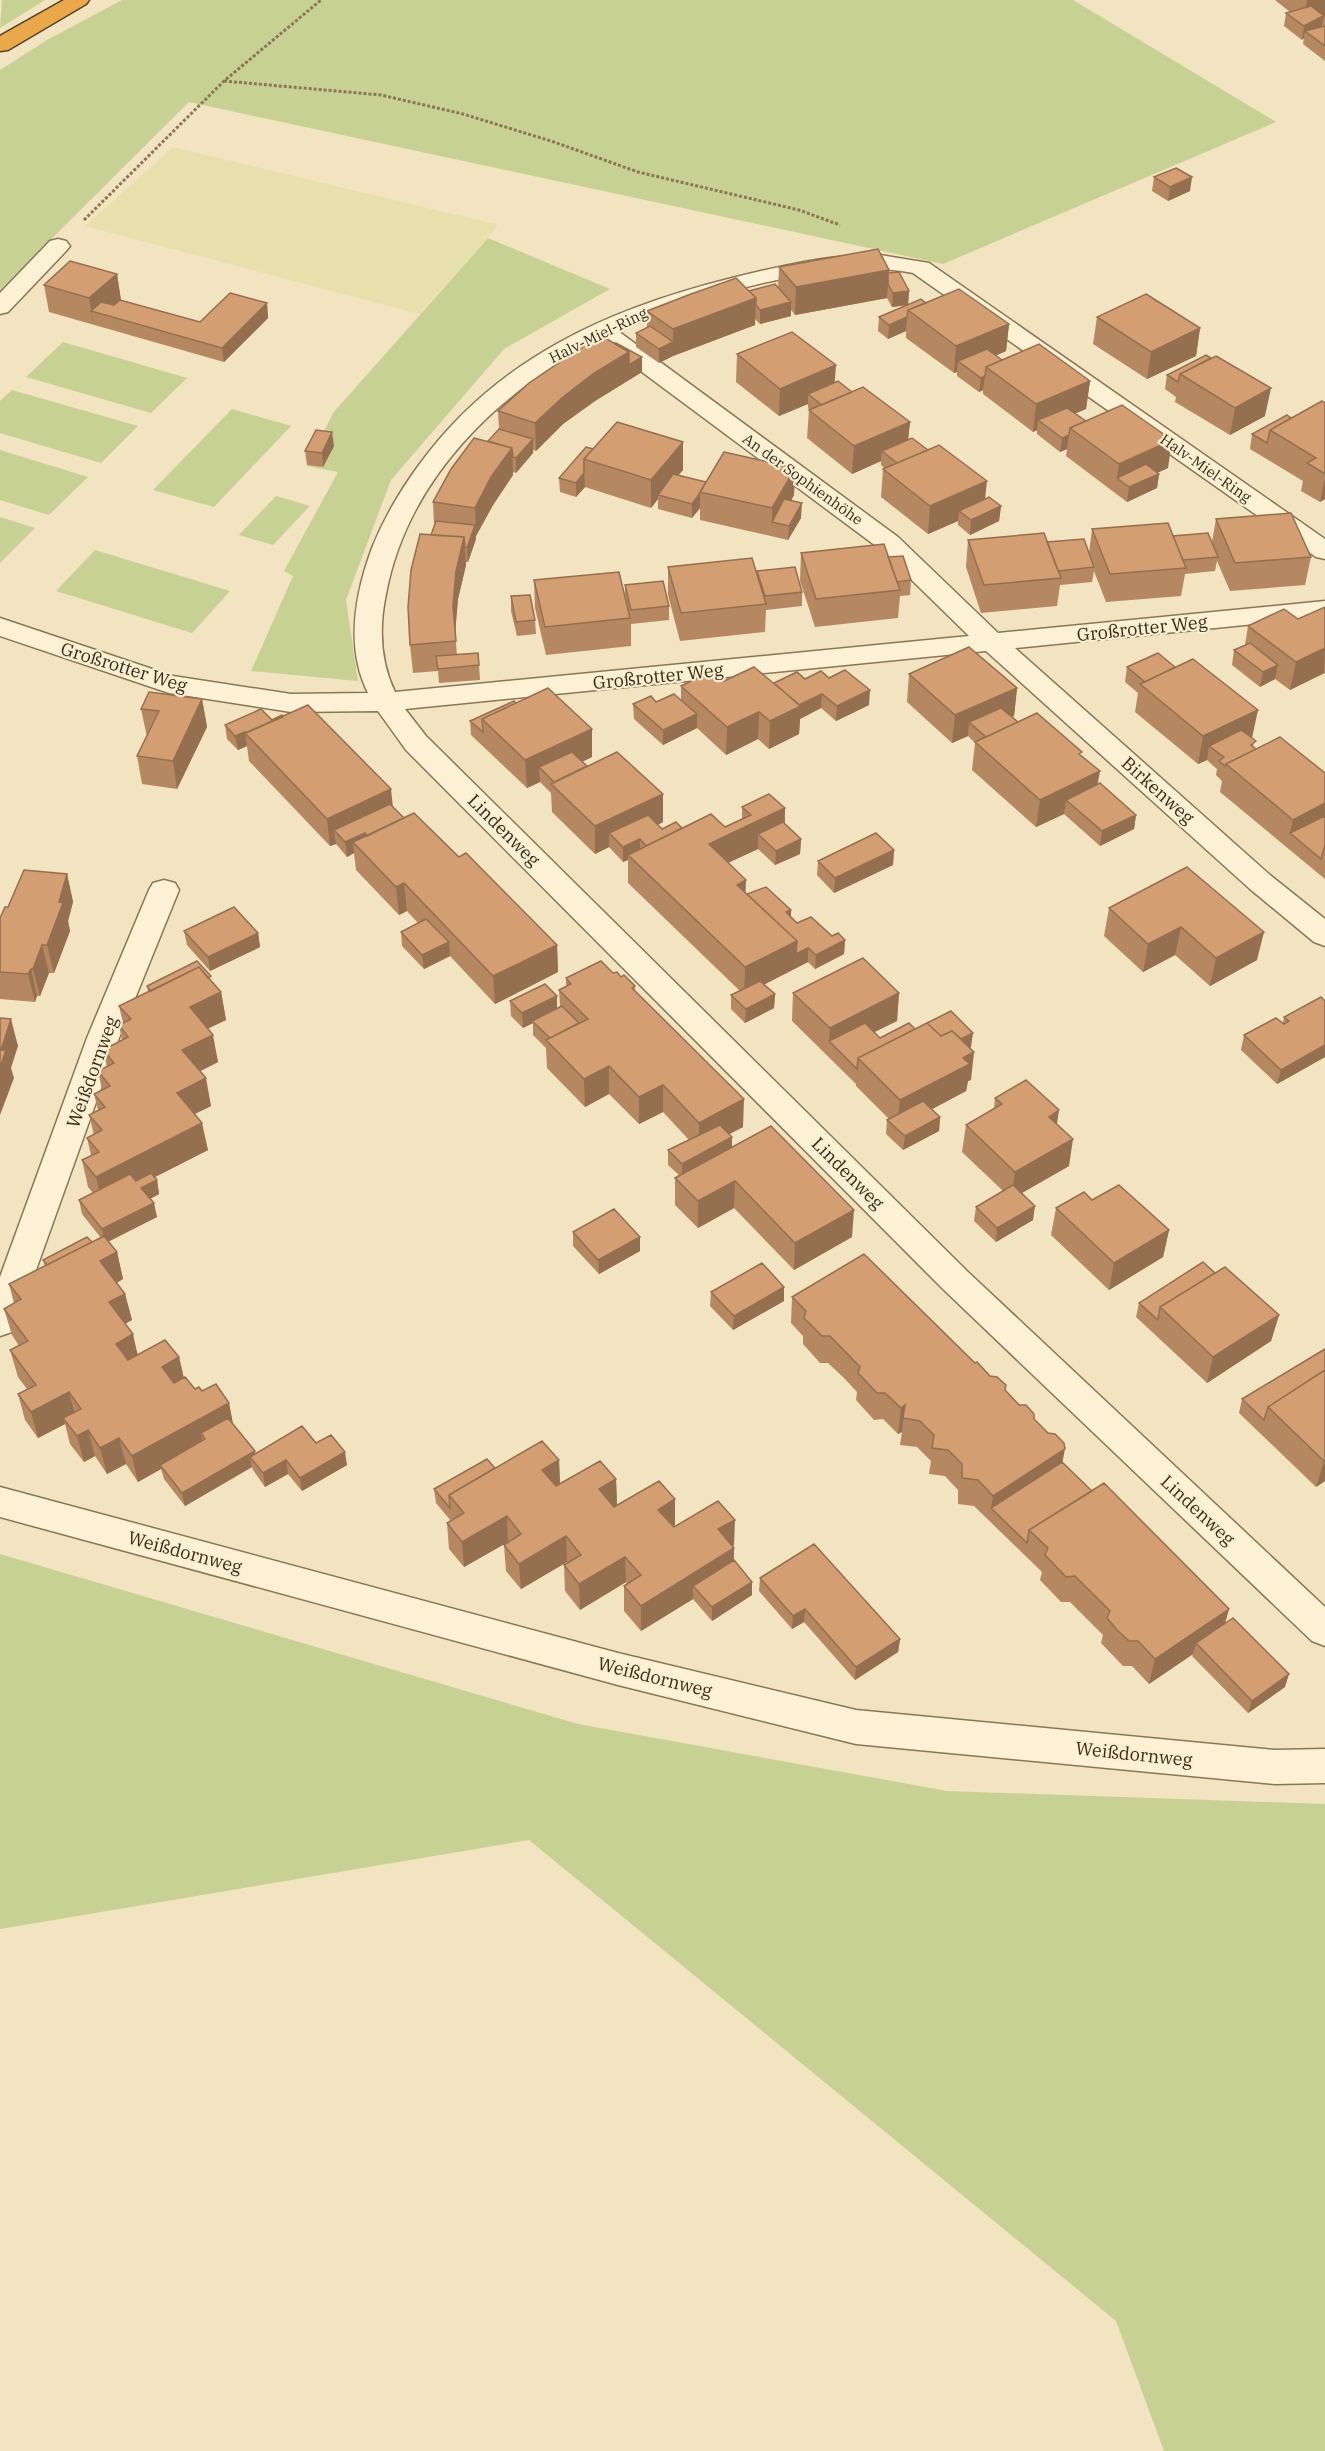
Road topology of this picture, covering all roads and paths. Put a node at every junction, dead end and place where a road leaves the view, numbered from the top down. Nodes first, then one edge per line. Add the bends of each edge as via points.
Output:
1 (79, 0) edge
2 (321, 0) edge
3 (0, 45) edge
4 (224, 81) junction
5 (58, 246) joint
6 (904, 263) junction
7 (0, 307) edge
8 (601, 330) junction
9 (1325, 551) edge
10 (1325, 609) edge
11 (0, 627) edge
12 (993, 643) junction
13 (386, 702) junction
14 (164, 890) dead end
15 (1325, 935) edge
16 (0, 1323) edge
17 (0, 1502) edge
18 (1325, 1630) edge
19 (1325, 1766) edge

1 - 3 highway
2 - 4 path
4 - 5 path
4 - 6 path via 381,95 463,114 638,172 799,210 879,240 904,256
5 - 7 street
6 - 8 street, Halv-Miel-Ring via 850,262 790,271 655,307
6 - 9 street, Halv-Miel-Ring via 921,268
8 - 12 street, An der Sophienhöhe via 889,543
8 - 13 street, Halv-Miel-Ring via 538,364 488,403 442,450 410,495 384,551 369,608 369,657
10 - 12 street, Großrotter Weg
11 - 13 street, Großrotter Weg via 169,684 291,703
12 - 13 street, Großrotter Weg
12 - 15 street, Birkenweg via 1260,882
13 - 18 street, Lindenweg via 416,742 947,1273
14 - 16 street, Weißdornweg via 103,1038
17 - 19 street, Weißdornweg via 618,1669 856,1727 1275,1767

